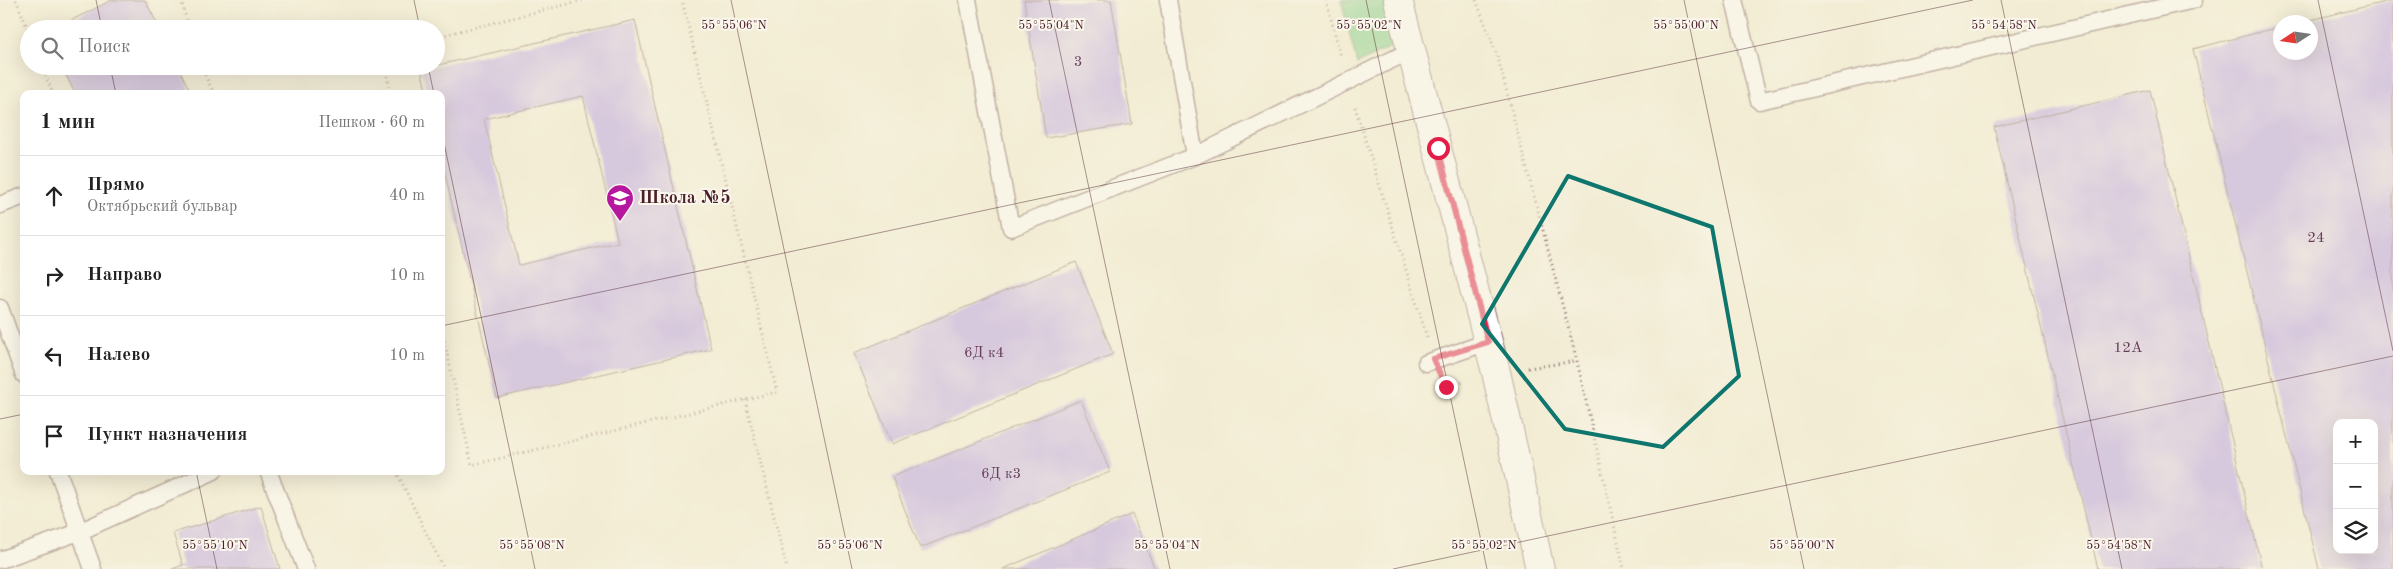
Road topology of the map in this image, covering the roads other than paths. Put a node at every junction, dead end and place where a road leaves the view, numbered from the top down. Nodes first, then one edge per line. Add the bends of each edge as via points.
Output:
1 (968, 0) edge
2 (1168, 0) edge
3 (1398, 0) edge
4 (1734, 0) edge
5 (2194, 0) edge
6 (1412, 50) junction
7 (1195, 156) junction
8 (20, 198) edge
9 (0, 206) edge
10 (0, 308) edge
11 (1488, 342) junction
12 (1430, 361) road end
13 (20, 364) edge
14 (59, 475) edge
15 (205, 475) edge
16 (270, 475) edge
17 (79, 532) junction
18 (0, 560) edge
19 (93, 569) edge
20 (306, 569) edge
21 (1540, 569) edge

1 - 7 lane via 1011,228
2 - 7 lane
3 - 6 street
4 - 5 lane via 1759,101
6 - 7 lane
6 - 11 street
8 - 9 lane
10 - 13 lane
11 - 12 lane
11 - 21 street
14 - 17 lane
15 - 17 lane
16 - 20 lane
17 - 18 lane
17 - 19 lane

